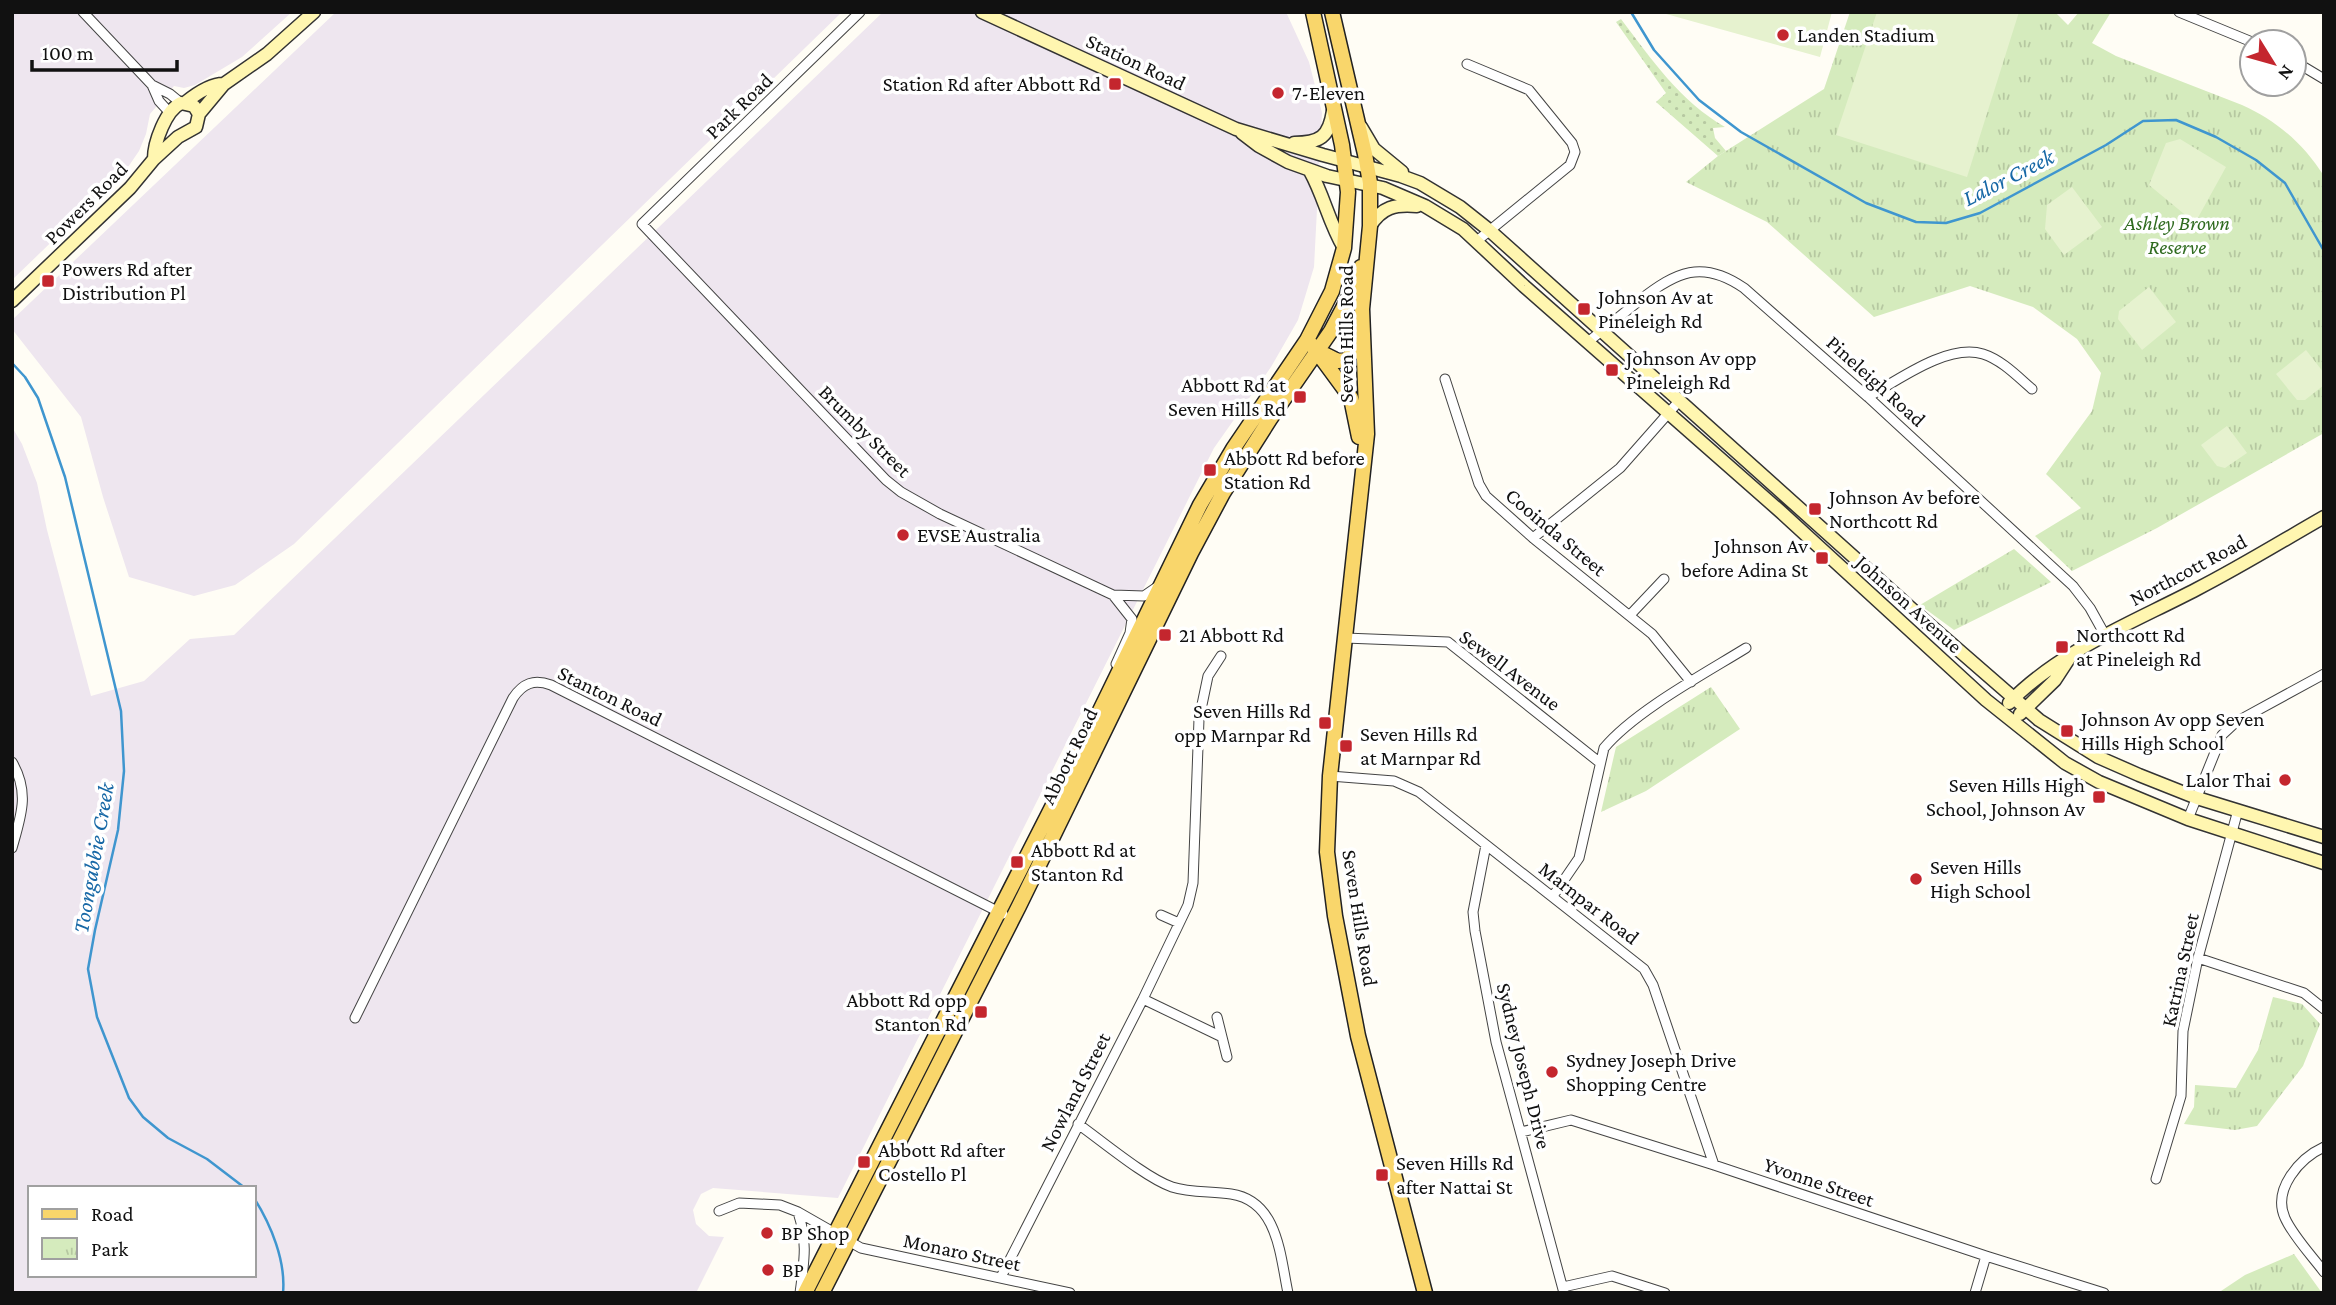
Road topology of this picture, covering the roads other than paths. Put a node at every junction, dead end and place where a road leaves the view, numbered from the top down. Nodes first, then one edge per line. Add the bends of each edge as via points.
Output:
1 (83, 12) edge
2 (314, 12) edge
3 (860, 12) edge
4 (982, 12) edge
5 (1313, 12) edge
6 (1332, 12) edge
7 (2179, 12) edge
8 (2238, 36) edge
9 (1467, 64) dead end
10 (2308, 69) edge
11 (2324, 79) edge
12 (152, 85) junction
13 (224, 85) junction
14 (184, 103) junction
15 (1334, 108) junction
16 (199, 114) junction
17 (169, 115) junction
18 (1356, 121) junction
19 (1236, 128) junction
20 (185, 133) junction
21 (1283, 143) junction
22 (154, 159) junction
23 (1345, 161) junction
24 (1367, 167) junction
25 (1310, 171) junction
26 (1347, 179) junction
27 (1370, 183) junction
28 (1420, 183) junction
29 (1425, 206) junction
30 (642, 224) joint
31 (1370, 226) junction
32 (1489, 230) junction
33 (1478, 240) junction
34 (1368, 246) junction
35 (1344, 248) junction
36 (12, 301) edge
37 (1362, 309) junction
38 (1601, 331) junction
39 (1588, 342) junction
40 (1312, 345) junction
41 (1445, 379) dead end
42 (2032, 389) dead end
43 (1868, 397) junction
44 (1680, 400) junction
45 (1669, 413) junction
46 (1362, 459) junction
47 (2324, 517) edge
48 (1533, 538) junction
49 (1664, 579) dead end
50 (1163, 581) junction
51 (1113, 595) junction
52 (1630, 615) junction
53 (2105, 635) junction
54 (1345, 638) junction
55 (1746, 648) dead end
56 (1221, 656) dead end
57 (2071, 657) junction
58 (2322, 678) edge
59 (1691, 682) junction
60 (1112, 685) junction
61 (2014, 698) junction
62 (2025, 708) junction
63 (2001, 712) junction
64 (2012, 721) junction
65 (12, 762) edge
66 (1599, 762) junction
67 (1331, 776) junction
68 (2197, 798) junction
69 (2238, 810) junction
70 (2188, 819) junction
71 (2231, 833) junction
72 (2324, 837) edge
73 (1486, 845) junction
74 (12, 848) edge
75 (2324, 863) edge
76 (1553, 896) junction
77 (1161, 915) dead end
78 (1006, 916) junction
79 (1179, 923) junction
80 (2198, 958) junction
81 (1143, 999) junction
82 (2324, 1009) edge
83 (1217, 1017) dead end
84 (355, 1018) dead end
85 (1223, 1037) junction
86 (1227, 1056) dead end
87 (1078, 1124) junction
88 (1521, 1132) junction
89 (2324, 1147) edge
90 (1714, 1165) junction
91 (2156, 1179) dead end
92 (719, 1211) dead end
93 (798, 1212) junction
94 (842, 1239) junction
95 (1986, 1256) junction
96 (2324, 1272) edge
97 (1001, 1277) junction
98 (1564, 1290) edge
99 (803, 1293) edge
100 (822, 1293) edge
101 (1070, 1293) edge
102 (1288, 1293) edge
103 (1424, 1293) edge
104 (1665, 1293) edge
105 (1975, 1293) edge
106 (2104, 1293) edge

1 - 12 street
2 - 13 main road
3 - 30 street, Park Road
4 - 19 main road, Station Road
5 - 15 main road, Seven Hills Road
6 - 18 main road, Seven Hills Road
7 - 8 street
9 - 32 street via 1531,92 1575,151 1570,165
10 - 11 street
12 - 14 street
12 - 17 street
13 - 14 main road via 217,84
13 - 16 main road
14 - 16 main road
14 - 17 main road via 174,106
15 - 21 main road via 1322,137 1309,143
15 - 23 main road, Seven Hills Road
16 - 20 main road via 196,127
17 - 20 main road via 173,129
17 - 22 main road, Powers Road via 155,145
18 - 24 main road, Seven Hills Road
18 - 28 main road via 1383,158
19 - 21 main road, Station Road
19 - 25 main road, Station Road via 1280,158
20 - 22 main road, Powers Road
21 - 23 main road, Station Road
22 - 36 main road, Powers Road via 130,188
23 - 24 main road, Johnson Avenue
23 - 26 main road, Seven Hills Road
24 - 27 main road, Seven Hills Road
24 - 28 main road, Johnson Avenue
25 - 26 main road, Station Road
25 - 35 main road
26 - 27 main road, Johnson Avenue
26 - 35 main road, Seven Hills Road
27 - 29 main road, Johnson Avenue
27 - 31 main road, Seven Hills Road
28 - 32 main road, Johnson Avenue
29 - 31 main road via 1392,206 1379,213
29 - 33 main road, Johnson Avenue
30 - 51 street, Brumby Street via 901,492
31 - 34 main road, Seven Hills Road
32 - 33 street
32 - 38 main road, Johnson Avenue
33 - 39 main road, Johnson Avenue
34 - 37 main road, Seven Hills Road
34 - 40 main road, Abbott Road via 1343,310
35 - 40 main road, Abbott Road
37 - 40 main road via 1354,348 1346,360 1338,361
37 - 46 main road, Seven Hills Road via 1367,434
38 - 39 street, Pineleigh Road
38 - 43 street, Pineleigh Road via 1673,277 1712,272 1744,288
38 - 44 main road, Johnson Avenue
39 - 45 main road, Johnson Avenue
40 - 46 main road, Seven Hills Road via 1351,398
40 - 50 main road, Abbott Road via 1219,472
40 - 78 main road, Abbott Road via 1197,541
41 - 48 street, Cooinda Street via 1479,484 1486,496
42 - 43 street via 1996,360 1965,351 1933,362
43 - 53 street, Pineleigh Road via 2073,586
44 - 45 street
44 - 61 main road, Johnson Avenue
45 - 48 street via 1620,468
45 - 63 main road, Johnson Avenue
46 - 54 main road, Seven Hills Road
47 - 53 main road, Northcott Road via 2200,588
48 - 52 street, Cooinda Street
49 - 52 street
50 - 51 street, Brumby Street via 1144,596
50 - 60 main road, Abbott Road
51 - 60 street via 1132,619
52 - 59 street, Cooinda Street via 1665,647
53 - 57 main road, Northcott Road
54 - 66 street, Sewell Avenue via 1448,642
54 - 67 main road, Seven Hills Road
55 - 59 street
56 - 79 street, Nowland Street via 1208,676 1199,719 1193,883
57 - 61 main road, Northcott Road via 2047,669
57 - 62 main road, Northcott Road via 2055,680
58 - 68 street via 2236,722 2222,735
59 - 66 street via 1614,736
60 - 78 main road, Abbott Road
61 - 62 main road, Johnson Avenue
61 - 63 main road, Northcott Road
62 - 64 main road, Northcott Road
62 - 68 main road, Johnson Avenue via 2098,757
63 - 64 main road, Johnson Avenue
64 - 70 main road, Johnson Avenue via 2079,772
65 - 74 street via 24,805
66 - 76 street via 1579,858
67 - 73 street, Marnpar Road via 1394,781 1419,792
67 - 103 main road, Seven Hills Road via 1327,852 1335,916 1358,1036
68 - 69 main road, Johnson Avenue
68 - 70 street
69 - 71 street, Katrina Street
69 - 72 main road, Johnson Avenue
70 - 71 main road, Johnson Avenue
71 - 75 main road, Johnson Avenue
71 - 80 street, Katrina Street
73 - 76 street, Marnpar Road
73 - 88 street, Sydney Joseph Drive via 1475,931 1496,1042
76 - 90 street, Marnpar Road via 1644,969
77 - 79 street
78 - 84 street, Stanton Road via 551,685 534,682 520,688 513,698
78 - 94 main road, Abbott Road
79 - 81 street, Nowland Street
80 - 82 street via 2304,993
80 - 91 street, Katrina Street via 2183,1031 2181,1096
81 - 85 street
81 - 87 street, Nowland Street
83 - 85 street
85 - 86 street
87 - 97 street, Nowland Street
87 - 102 street via 1172,1187 1231,1194 1257,1204 1274,1230
88 - 90 street, Yvonne Street via 1571,1120
88 - 98 street, Sydney Joseph Drive
89 - 96 street via 2295,1170 2282,1199 2285,1218
90 - 95 street, Yvonne Street
92 - 93 street, Monaro Street via 739,1203 780,1205
93 - 94 street, Monaro Street
93 - 99 street via 805,1234
94 - 97 street, Monaro Street via 861,1248
94 - 99 main road, Abbott Road
94 - 100 main road, Abbott Road
95 - 105 street
95 - 106 street, Yvonne Street
97 - 101 street, Monaro Street
98 - 104 street via 1612,1276

